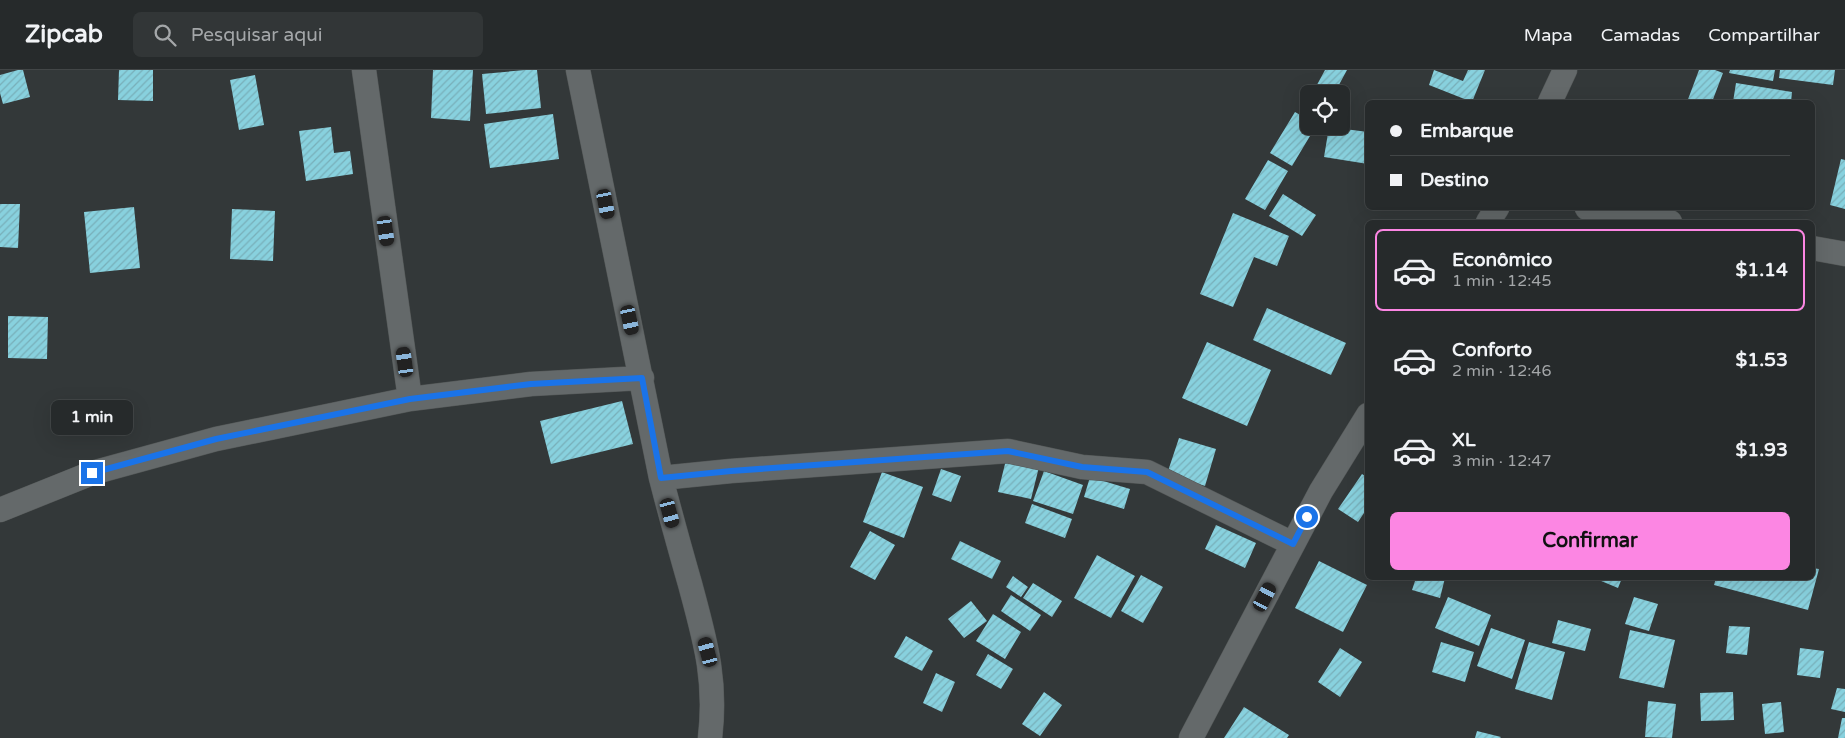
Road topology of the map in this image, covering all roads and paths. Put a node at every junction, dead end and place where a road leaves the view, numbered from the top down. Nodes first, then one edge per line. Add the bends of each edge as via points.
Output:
1 (364, 70) edge
2 (578, 70) edge
3 (1565, 70) edge
4 (1551, 100) edge
5 (1599, 210) edge
6 (1658, 220) edge
7 (1815, 249) edge
8 (1845, 254) edge
9 (642, 378) junction
10 (410, 399) junction
11 (1365, 420) edge
12 (661, 478) junction
13 (0, 510) edge
14 (1293, 544) junction
15 (710, 738) edge
16 (1190, 738) edge

1 - 10 street
2 - 9 street
3 - 4 street
5 - 6 street
7 - 8 street
9 - 10 street via 531,384
9 - 12 street
10 - 13 street via 216,439 92,473
11 - 14 street via 1321,490
12 - 14 street via 1008,451 1082,467 1147,472
12 - 15 street via 708,652 712,684
14 - 16 street

